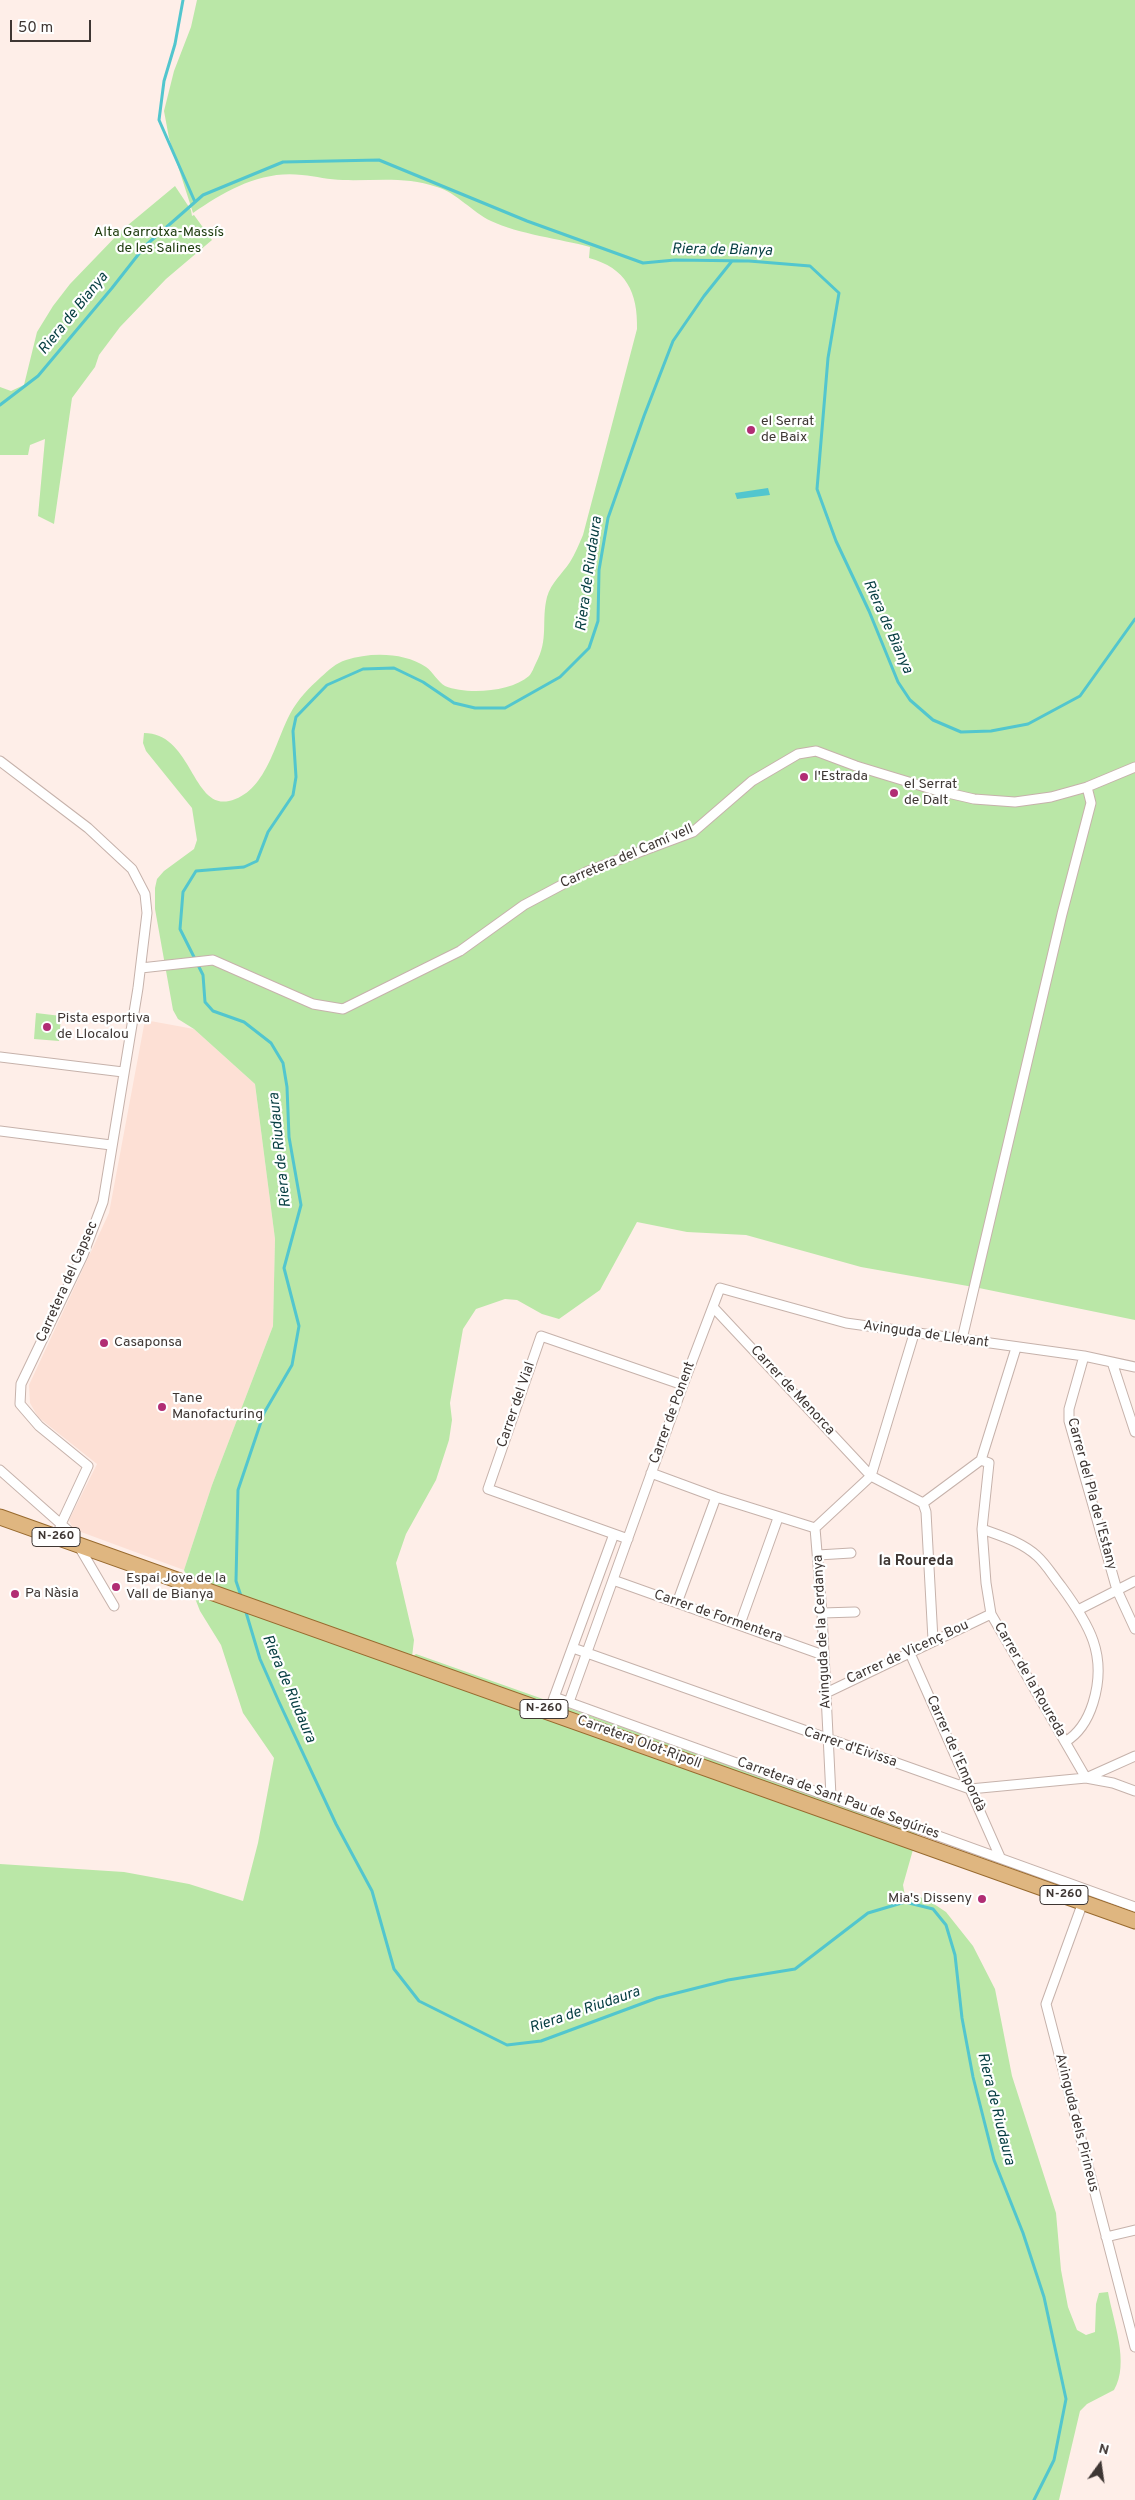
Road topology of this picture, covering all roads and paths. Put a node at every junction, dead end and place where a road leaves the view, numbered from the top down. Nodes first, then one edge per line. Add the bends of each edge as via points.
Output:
1 (0, 761) edge
2 (1135, 767) edge
3 (1087, 787) junction
4 (141, 968) junction
5 (0, 1057) edge
6 (123, 1072) junction
7 (0, 1131) edge
8 (112, 1145) junction
9 (720, 1288) joint
10 (713, 1307) junction
11 (914, 1334) junction
12 (962, 1339) junction
13 (1016, 1348) junction
14 (1084, 1356) junction
15 (1112, 1362) junction
16 (1135, 1367) edge
17 (683, 1385) junction
18 (1135, 1432) edge
19 (981, 1460) junction
20 (0, 1470) edge
21 (651, 1473) junction
22 (871, 1476) junction
23 (716, 1497) junction
24 (923, 1502) junction
25 (0, 1517) edge
26 (778, 1518) junction
27 (815, 1528) junction
28 (982, 1529) junction
29 (59, 1531) junction
30 (614, 1534) junction
31 (628, 1538) junction
32 (78, 1545) junction
33 (851, 1553) dead end
34 (818, 1555) junction
35 (613, 1580) junction
36 (1135, 1582) edge
37 (1118, 1590) junction
38 (677, 1603) junction
39 (114, 1606) dead end
40 (1078, 1610) junction
41 (855, 1612) dead end
42 (822, 1613) junction
43 (991, 1614) junction
44 (740, 1624) junction
45 (1135, 1630) edge
46 (934, 1640) junction
47 (573, 1648) junction
48 (909, 1651) junction
49 (586, 1654) junction
50 (823, 1655) junction
51 (826, 1693) junction
52 (569, 1702) junction
53 (552, 1704) junction
54 (829, 1741) junction
55 (1065, 1742) junction
56 (1135, 1756) edge
57 (1086, 1778) junction
58 (970, 1790) junction
59 (1135, 1791) edge
60 (831, 1796) junction
61 (1000, 1857) junction
62 (1083, 1902) junction
63 (1135, 1906) edge
64 (1135, 1921) edge
65 (1135, 2230) edge
66 (1106, 2237) junction
67 (1135, 2348) edge

1 - 4 street, Carretera del Capsec via 88,828 132,869 145,894 147,913
2 - 3 street, Carretera del Camí vell
3 - 4 street, Carretera del Camí vell via 1015,802 974,799 878,774 816,751 798,754 752,781 693,832 586,872 524,904 460,951 343,1009 313,1004 213,960
3 - 12 street via 1091,803
4 - 6 street, Carretera del Capsec
5 - 6 street
6 - 8 street, Carretera del Capsec
7 - 8 street
8 - 29 street, Carretera del Capsec via 103,1202 55,1316 21,1384 20,1404 39,1426 88,1466
9 - 10 street, Carrer de Ponent
9 - 11 street, Avinguda de Llevant via 846,1324
10 - 17 street, Carrer de Ponent
10 - 22 street, Carrer de Menorca
11 - 12 street, Avinguda de Llevant
11 - 22 street
12 - 13 street, Avinguda de Llevant
13 - 14 street, Avinguda de Llevant
13 - 19 street
14 - 15 street, Avinguda de Llevant
14 - 37 street, Carrer del Pla de l'Estany via 1069,1409 1069,1421
15 - 16 street, Avinguda de Llevant
15 - 18 street
17 - 21 street, Carrer de Ponent
17 - 30 street, Carrer del Vial via 541,1336 488,1489
19 - 24 street
19 - 28 street, Carrer de la Roureda via 989,1464
20 - 29 street
21 - 23 street
21 - 31 street, Carrer de Ponent
22 - 24 street
22 - 27 street
23 - 26 street
23 - 38 street
24 - 46 street
25 - 29 main road, Carretera Olot-Ripoll / N-260
26 - 27 street
26 - 44 street
27 - 34 street, Avinguda de la Cerdanya
28 - 40 street via 1024,1546 1039,1557
28 - 43 street, Carrer de la Roureda
29 - 32 main road, Carretera Olot-Ripoll / N-260
30 - 31 street
30 - 47 street
31 - 35 street, Carrer de Ponent
32 - 39 street
32 - 53 main road, Carretera Olot-Ripoll / N-260 via 285,1618
33 - 34 street
34 - 42 street, Avinguda de la Cerdanya
35 - 38 street, Carrer de Formentera
35 - 49 street, Carrer de Ponent
36 - 37 street
37 - 40 street
37 - 45 street, Carrer del Pla de l'Estany
38 - 44 street, Carrer de Formentera
40 - 55 street via 1093,1641 1100,1668 1090,1713 1076,1735
41 - 42 street
42 - 50 street, Avinguda de la Cerdanya
43 - 46 street, Carrer de Vicenç Bou
43 - 55 street, Carrer de la Roureda
44 - 50 street, Carrer de Formentera
46 - 48 street, Carrer de Vicenç Bou
47 - 49 street, Carrer d'Eivissa
47 - 53 street
48 - 51 street, Carrer de Vicenç Bou
48 - 58 street, Carrer de l'Empordà
49 - 52 street, Carrer de Ponent
49 - 54 street, Carrer d'Eivissa
50 - 51 street, Avinguda de la Cerdanya
51 - 54 street, Avinguda de la Cerdanya
52 - 53 street, Carretera de Sant Pau de Segúries
52 - 60 street, Carretera de Sant Pau de Segúries
53 - 62 main road, Carretera Olot-Ripoll / N-260
54 - 58 street, Carrer d'Eivissa
54 - 60 street, Avinguda de la Cerdanya
55 - 57 street, Carrer de la Roureda
56 - 57 street
57 - 58 street, Carrer d'Eivissa
57 - 59 street, Carrer d'Eivissa
58 - 61 street, Carrer de l'Empordà
60 - 61 street, Carretera de Sant Pau de Segúries
61 - 63 street, Carretera de Sant Pau de Segúries
62 - 64 main road, Carretera Olot-Ripoll / N-260
62 - 66 street, Avinguda dels Pirineus via 1046,2004
65 - 66 street
66 - 67 street, Avinguda dels Pirineus

